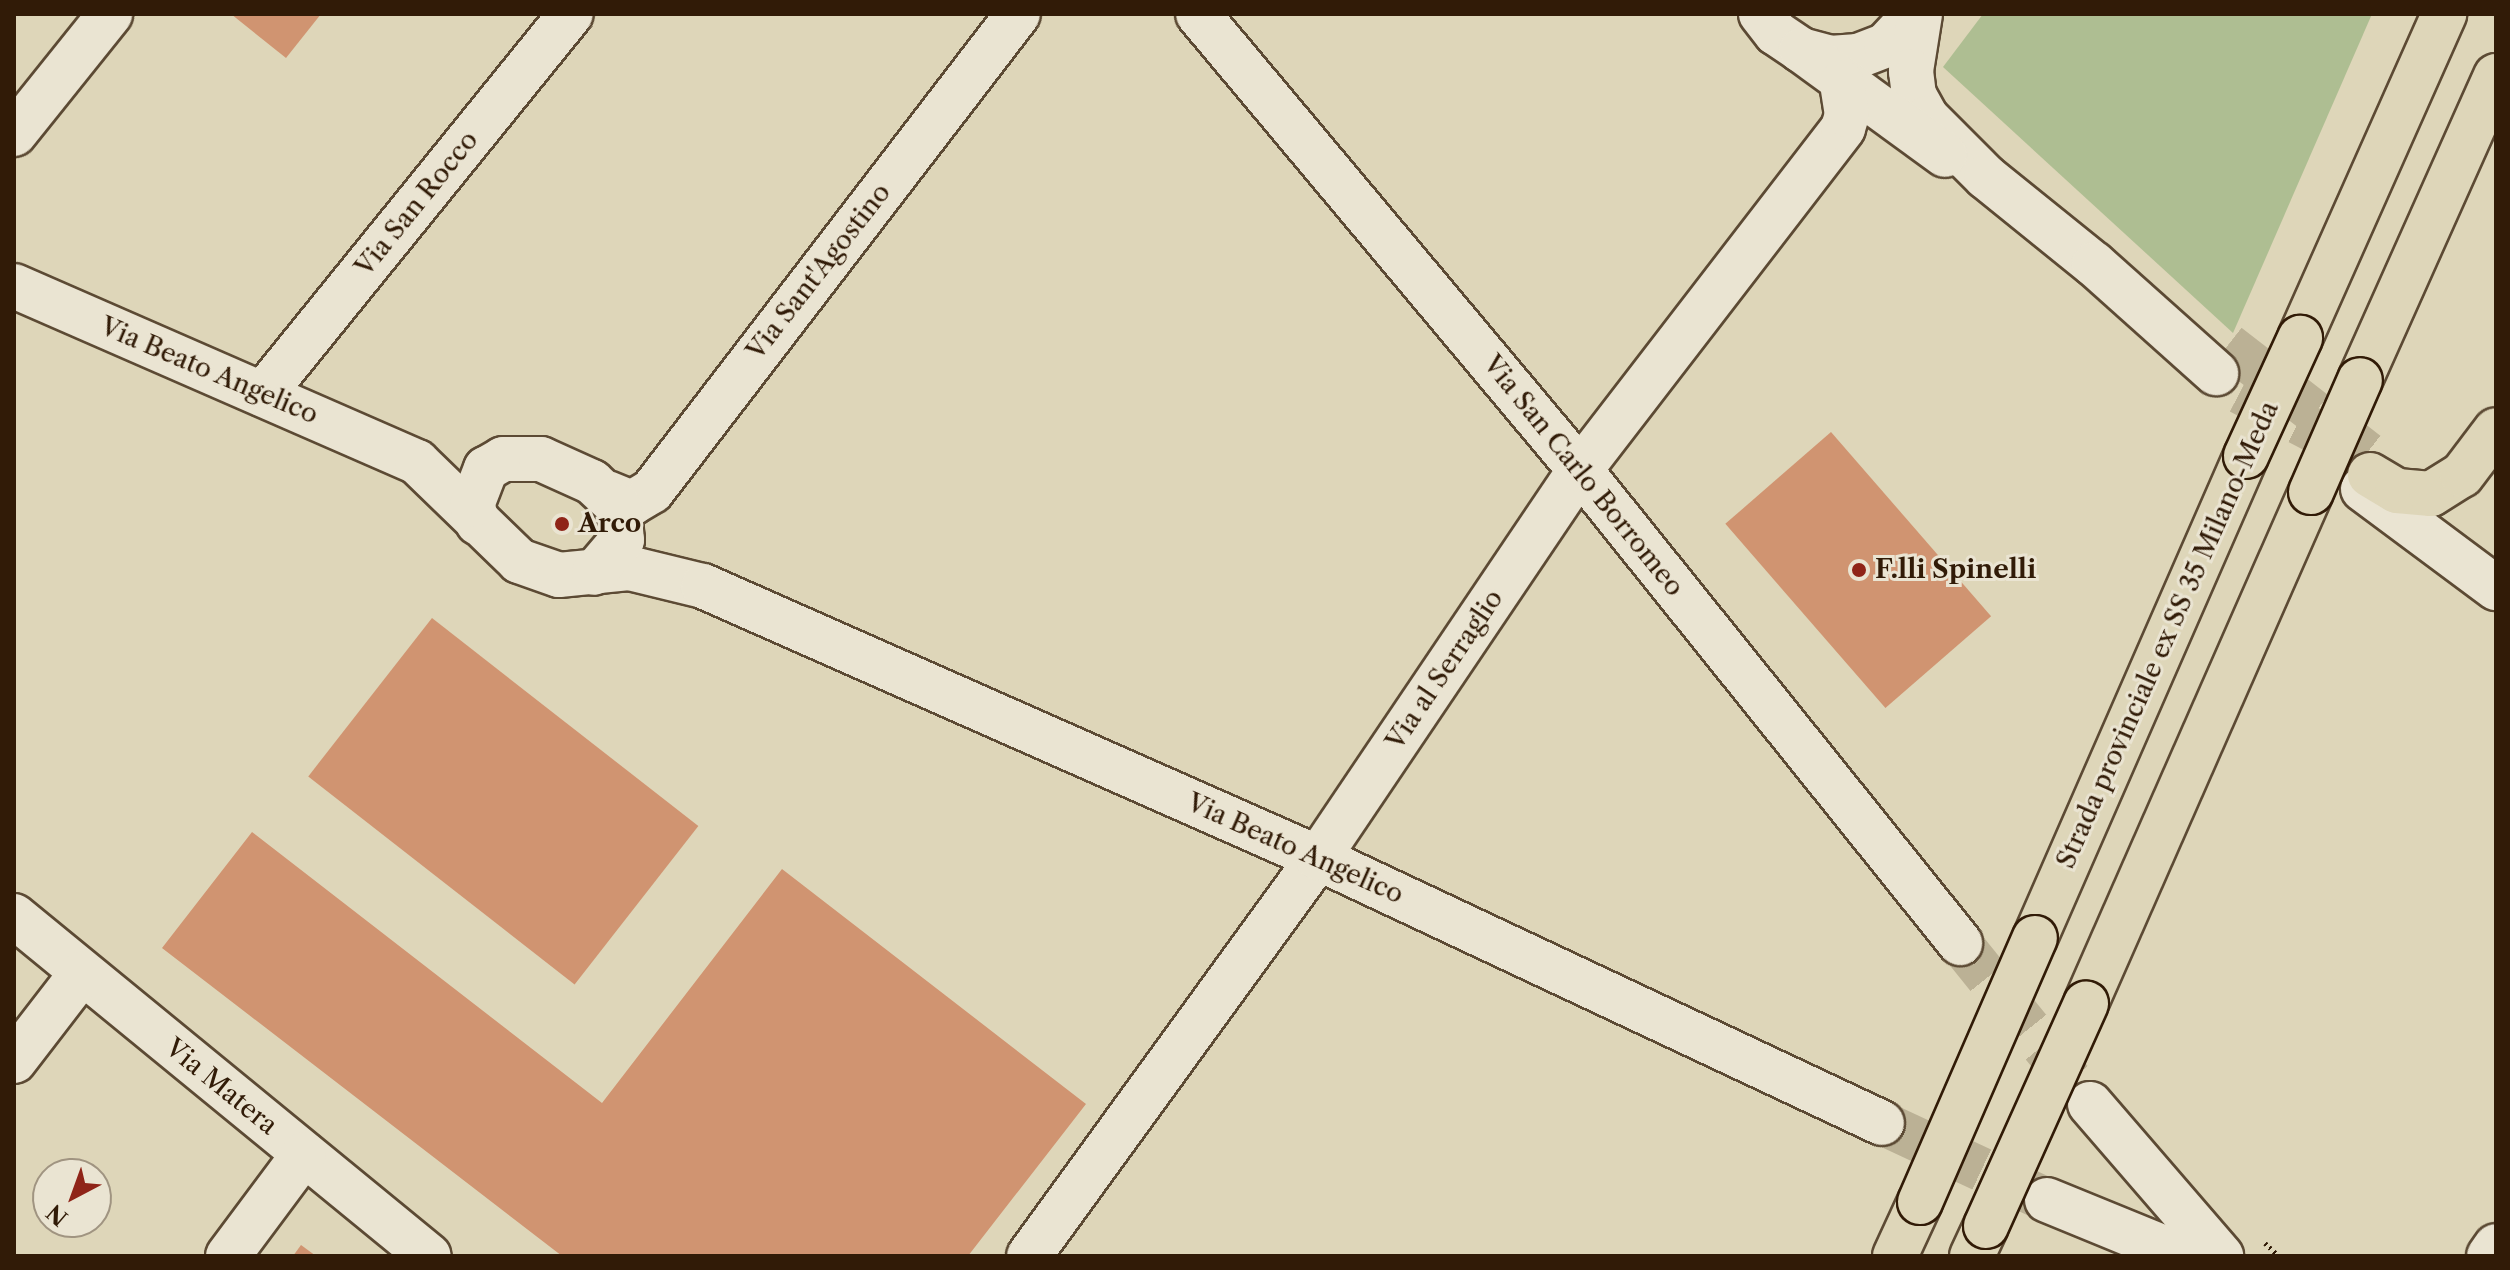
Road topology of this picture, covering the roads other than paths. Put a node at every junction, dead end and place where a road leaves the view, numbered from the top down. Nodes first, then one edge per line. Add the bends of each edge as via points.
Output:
1 (110, 14) edge
2 (571, 14) edge
3 (1018, 14) edge
4 (1198, 14) edge
5 (1761, 14) edge
6 (1918, 14) edge
7 (2444, 14) edge
8 (1801, 50) junction
9 (2496, 76) edge
10 (1842, 82) junction
11 (14, 134) edge
12 (1986, 177) junction
13 (14, 286) edge
14 (2222, 359) tunnel mouth
15 (263, 394) junction
16 (2496, 430) edge
17 (404, 456) junction
18 (486, 469) junction
19 (1580, 470) junction
20 (2370, 475) joint
21 (2421, 496) junction
22 (613, 500) junction
23 (478, 523) junction
24 (2496, 567) edge
25 (594, 573) junction
26 (703, 586) junction
27 (2496, 588) edge
28 (1318, 858) junction
29 (14, 916) edge
30 (1960, 943) tunnel mouth
31 (81, 974) junction
32 (14, 1061) edge
33 (2090, 1104) tunnel mouth
34 (1882, 1123) tunnel mouth
35 (304, 1154) junction
36 (2047, 1200) tunnel mouth
37 (1979, 1241) edge
38 (2496, 1246) edge
39 (2218, 1253) edge
40 (228, 1256) edge
41 (429, 1256) edge
42 (1029, 1256) edge
43 (1895, 1256) edge
44 (2489, 1256) edge

1 - 11 street
2 - 15 street, Via San Rocco
3 - 22 street, Via Sant'Agostino via 652,491 632,503
4 - 19 street, Via San Carlo Borromeo
5 - 8 street via 1776,33
6 - 8 street via 1886,45 1858,56 1830,58
6 - 12 street via 1912,47 1914,95 1951,146
7 - 43 highway, Strada provinciale ex SS 35 Milano-Meda, bridge
8 - 10 street
9 - 37 highway, bridge
10 - 12 street via 1912,135
10 - 19 street, Via al Serraglio via 1847,115 1843,128
12 - 14 street
13 - 15 street, Via Beato Angelico
15 - 17 street, Via Beato Angelico
16 - 21 highway via 2462,475
17 - 18 street, Via Beato Angelico via 457,473
17 - 23 street, Via Beato Angelico via 433,474
18 - 22 street via 503,459 541,459
18 - 23 street via 472,505
19 - 28 street, Via al Serraglio
19 - 30 street, Via San Carlo Borromeo
20 - 21 highway via 2397,491
20 - 27 street
21 - 24 street
22 - 25 street via 622,540
22 - 26 street, Via Beato Angelico via 659,554
23 - 25 street via 519,561 559,575
25 - 26 street, Via Beato Angelico via 629,568
26 - 28 street, Via Beato Angelico
28 - 34 street, Via Beato Angelico
28 - 42 street, Via al Serraglio
29 - 31 street, Via Matera
31 - 32 street
31 - 35 street, Via Matera
33 - 39 street
35 - 40 street
35 - 41 street, Via Matera
36 - 39 street via 2172,1251
38 - 44 street

